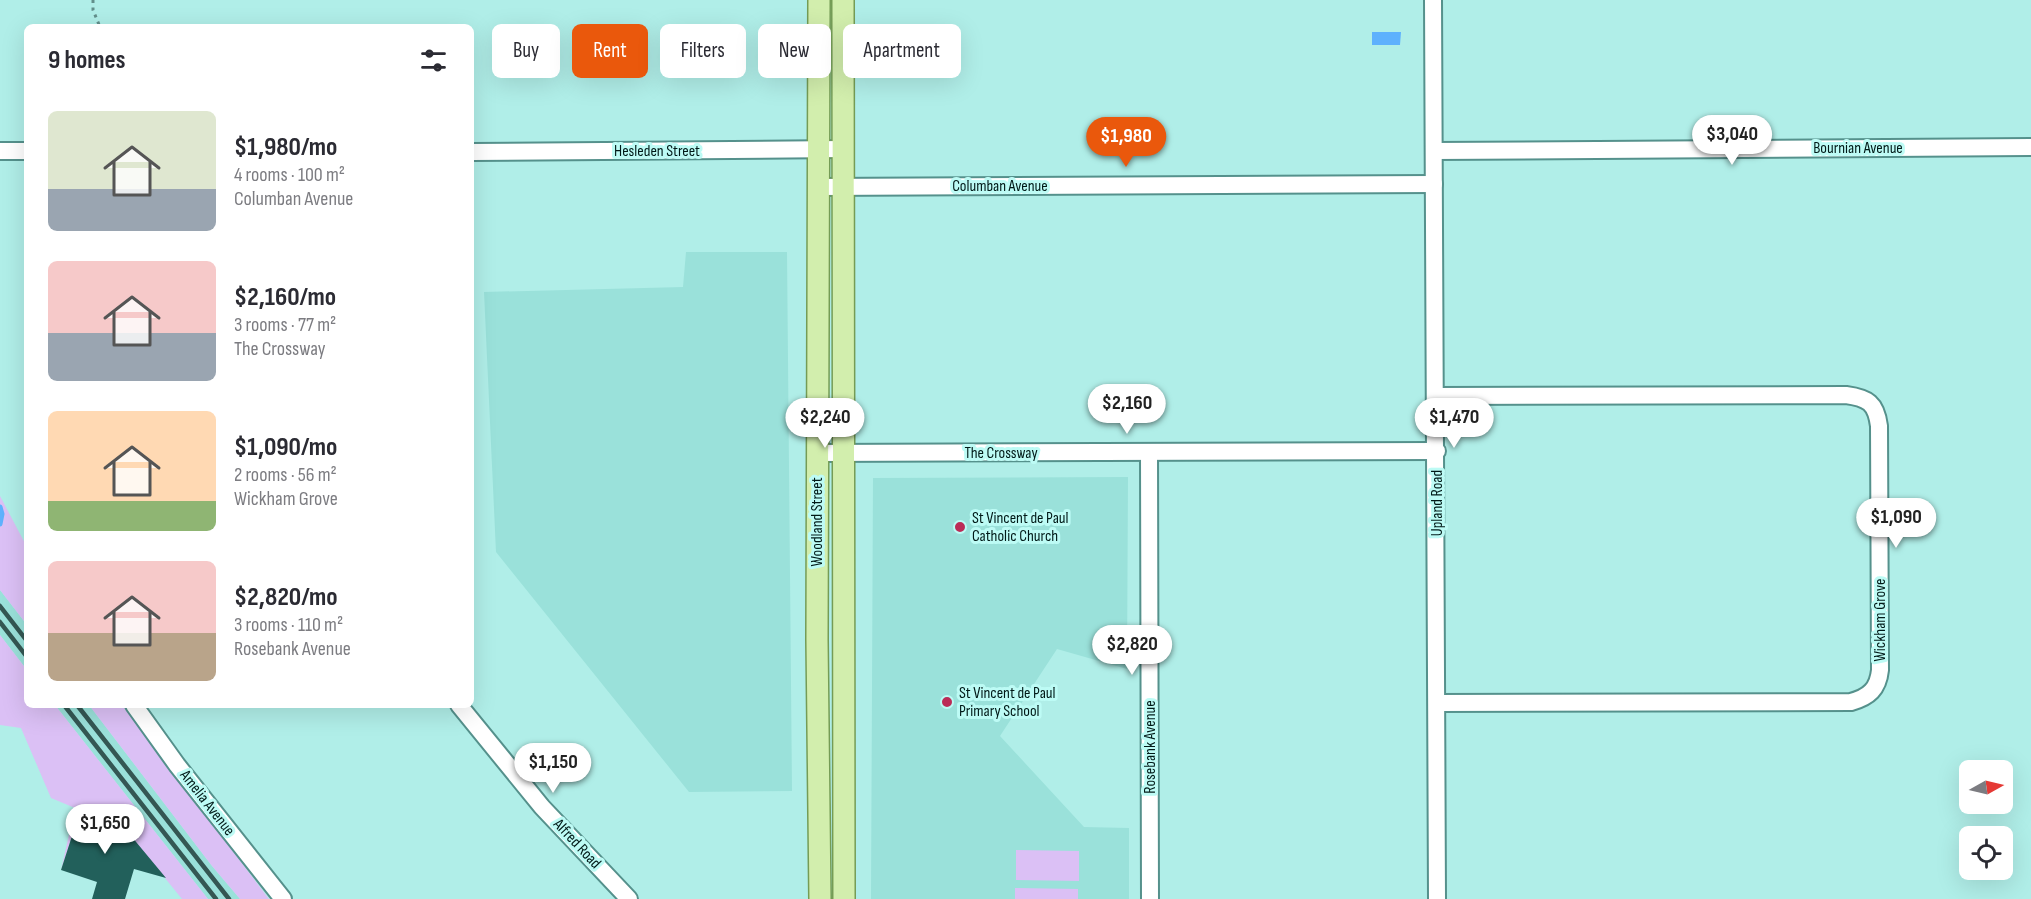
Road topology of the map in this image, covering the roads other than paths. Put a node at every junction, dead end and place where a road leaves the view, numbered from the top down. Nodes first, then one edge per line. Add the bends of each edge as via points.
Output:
1 (819, 0) edge
2 (843, 0) edge
3 (1433, 0) edge
4 (2031, 147) edge
5 (843, 149) junction
6 (819, 150) junction
7 (1434, 150) junction
8 (0, 151) edge
9 (24, 151) edge
10 (474, 152) edge
11 (1434, 184) junction
12 (818, 187) junction
13 (843, 187) junction
14 (1436, 396) junction
15 (1437, 451) junction
16 (1149, 452) junction
17 (818, 453) junction
18 (845, 453) junction
19 (1437, 704) junction
20 (136, 708) edge
21 (461, 708) edge
22 (283, 899) edge
23 (629, 899) edge
24 (820, 899) edge
25 (844, 899) edge
26 (1150, 899) edge
27 (1437, 899) edge

1 - 6 main road, Woodland Street
2 - 5 main road, Woodland Street
3 - 7 street, Upland Road
4 - 7 street, Bournian Avenue
5 - 6 street, Hesleden Street
5 - 13 main road, Woodland Street
6 - 10 street, Hesleden Street
6 - 12 main road, Woodland Street
7 - 11 street, Upland Road
8 - 9 street
11 - 13 street, Columban Avenue
11 - 14 street, Upland Road
12 - 13 street, Columban Avenue
12 - 17 main road, Woodland Street
13 - 18 main road, Woodland Street
14 - 15 street, Upland Road
14 - 19 street, Wickham Grove via 1845,395 1869,402 1879,426 1880,670 1875,689 1851,702
15 - 16 street, The Crossway
15 - 19 street, Upland Road
16 - 18 street, The Crossway
16 - 26 street, Rosebank Avenue
17 - 18 street, The Crossway
17 - 24 main road, Woodland Street
18 - 25 main road, Woodland Street
19 - 27 street, Upland Road
20 - 22 street, Amelia Avenue
21 - 23 street, Alfred Road via 542,807

